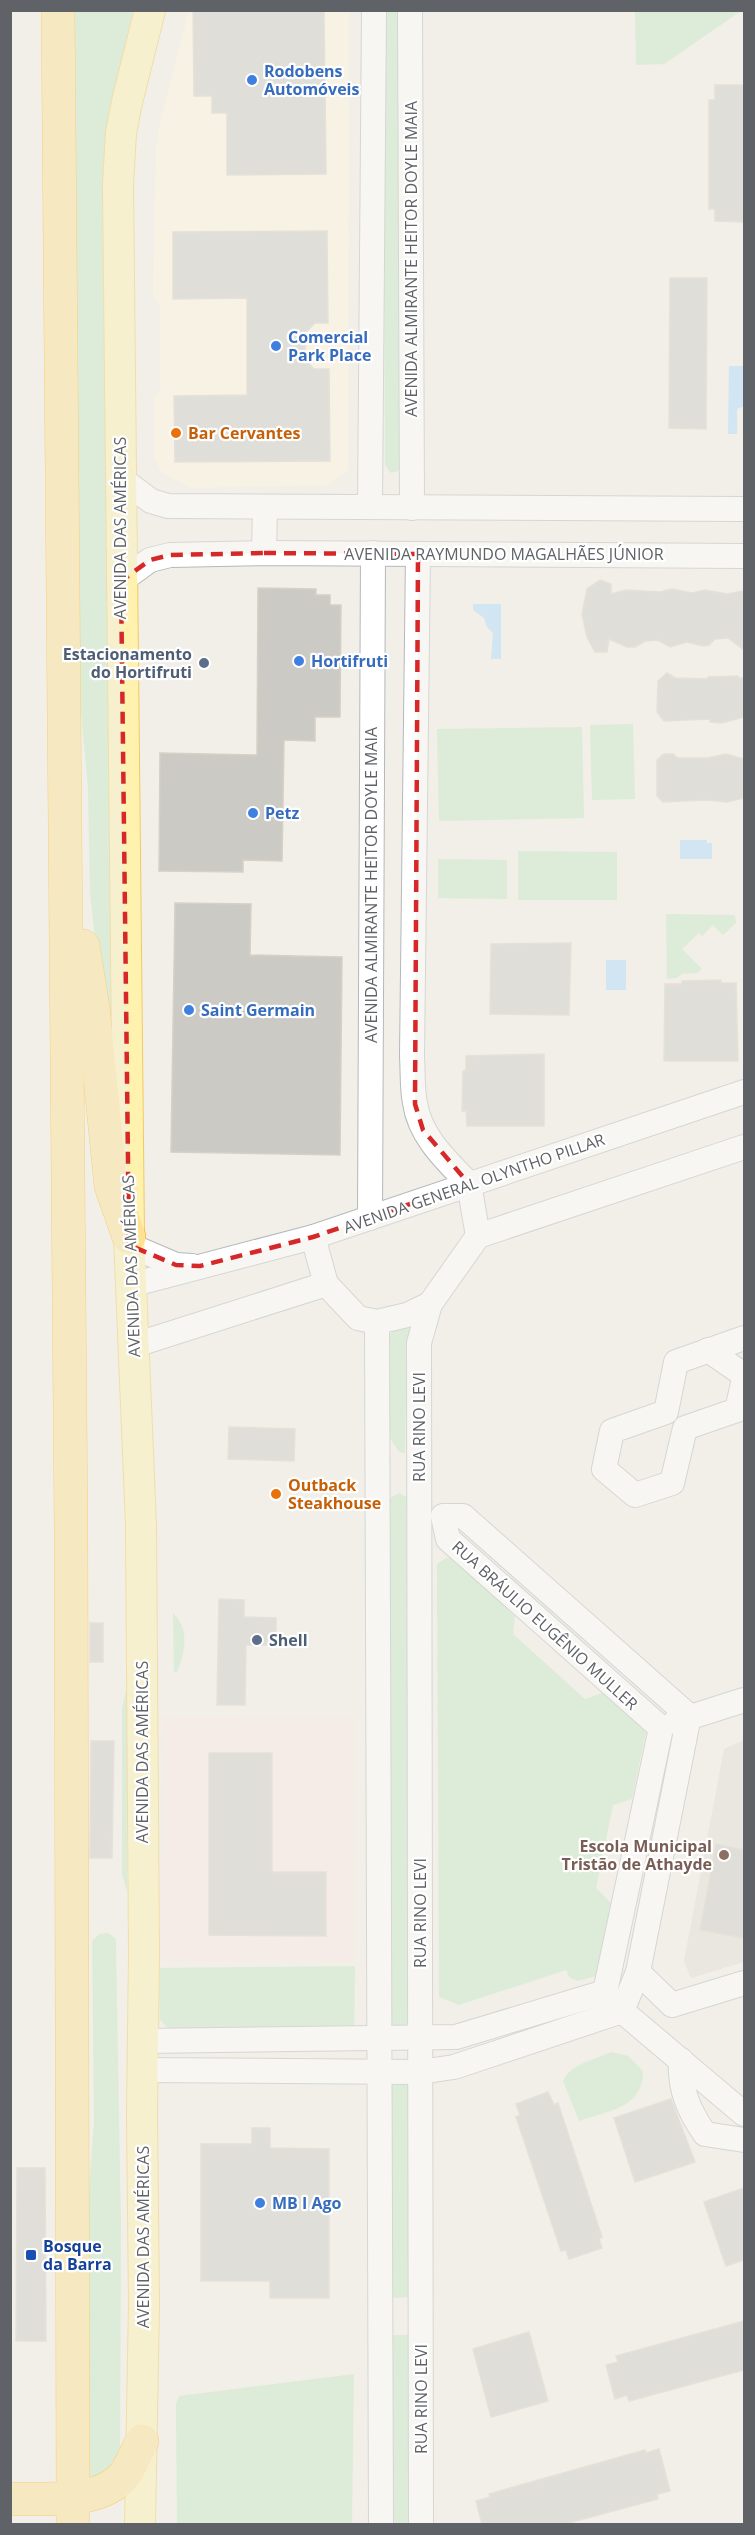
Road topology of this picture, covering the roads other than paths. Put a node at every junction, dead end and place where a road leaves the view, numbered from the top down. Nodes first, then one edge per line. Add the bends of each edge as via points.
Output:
1 (58, 10) edge
2 (150, 10) edge
3 (374, 10) edge
4 (410, 10) edge
5 (120, 478) junction
6 (265, 507) junction
7 (370, 507) junction
8 (412, 508) junction
9 (744, 509) edge
10 (264, 553) junction
11 (373, 553) junction
12 (418, 554) junction
13 (744, 556) edge
14 (121, 581) junction
15 (65, 735) junction
16 (744, 1092) edge
17 (744, 1147) edge
18 (469, 1184) junction
19 (370, 1218) junction
20 (478, 1236) junction
21 (313, 1237) junction
22 (129, 1241) junction
23 (200, 1266) junction
24 (131, 1284) junction
25 (326, 1284) junction
26 (430, 1304) junction
27 (377, 1322) junction
28 (744, 1338) edge
29 (135, 1345) junction
30 (708, 1350) junction
31 (744, 1377) edge
32 (744, 1700) edge
33 (689, 1716) junction
34 (661, 1728) junction
35 (638, 1972) junction
36 (744, 1983) edge
37 (605, 1992) junction
38 (622, 2011) junction
39 (379, 2038) junction
40 (420, 2038) junction
41 (143, 2056) junction
42 (681, 2060) junction
43 (380, 2070) junction
44 (420, 2072) junction
45 (744, 2114) edge
46 (744, 2140) edge
47 (142, 2441) junction
48 (10, 2499) edge
49 (73, 2511) edge
50 (140, 2524) edge
51 (381, 2524) edge
52 (421, 2524) edge

1 - 15 highway
2 - 5 main road, AVENIDA DAS AMÉRICAS via 121,133
3 - 7 street
4 - 8 street, AVENIDA ALMIRANTE HEITOR DOYLE MAIA
5 - 6 street via 151,501 168,506
5 - 14 main road, AVENIDA DAS AMÉRICAS
6 - 7 street
6 - 10 street
7 - 8 street
8 - 9 street
10 - 11 street, AVENIDA RAYMUNDO MAGALHÃES JÚNIOR
10 - 14 street, AVENIDA RAYMUNDO MAGALHÃES JÚNIOR via 170,555 150,561
11 - 12 street, AVENIDA RAYMUNDO MAGALHÃES JÚNIOR
11 - 19 street, AVENIDA ALMIRANTE HEITOR DOYLE MAIA
12 - 13 street, AVENIDA RAYMUNDO MAGALHÃES JÚNIOR
12 - 18 street via 412,1056 415,1104 423,1130
14 - 22 main road, AVENIDA DAS AMÉRICAS
15 - 22 highway via 72,750 74,892 93,1008 111,1186
15 - 49 highway
16 - 18 street, AVENIDA GENERAL OLYNTHO PILLAR
17 - 20 street
18 - 19 street, AVENIDA GENERAL OLYNTHO PILLAR
18 - 20 street
19 - 21 street, AVENIDA GENERAL OLYNTHO PILLAR
20 - 26 street
21 - 23 street, AVENIDA GENERAL OLYNTHO PILLAR
21 - 25 street
22 - 23 street, AVENIDA GENERAL OLYNTHO PILLAR via 176,1265
22 - 24 main road, AVENIDA DAS AMÉRICAS
23 - 24 street, AVENIDA GENERAL OLYNTHO PILLAR
24 - 29 main road, AVENIDA DAS AMÉRICAS
25 - 27 street via 357,1318
25 - 29 street
26 - 27 street via 407,1315
26 - 40 street, RUA RINO LEVI via 419,1344
27 - 39 street
28 - 30 street
29 - 41 main road, AVENIDA DAS AMÉRICAS via 141,1525
30 - 31 street
30 - 31 street via 676,1362 666,1412 612,1431 604,1469 635,1495 672,1483 685,1428 737,1410
32 - 33 street
33 - 34 street
33 - 34 street, RUA BRÁULIO EUGÊNIO MULLER via 463,1516 443,1516 448,1539
33 - 35 street
34 - 37 street
35 - 36 street via 672,2005
35 - 38 street
37 - 38 street
37 - 40 street via 456,2037
38 - 42 street
38 - 44 street via 454,2067
39 - 40 street
39 - 41 street
39 - 43 street
40 - 44 street, RUA RINO LEVI
41 - 43 street
41 - 47 main road, AVENIDA DAS AMÉRICAS
42 - 45 street
42 - 46 street via 682,2090 690,2112 705,2134
43 - 44 street
43 - 51 street
44 - 52 street, RUA RINO LEVI
47 - 49 highway via 125,2473
47 - 50 main road, AVENIDA DAS AMÉRICAS
48 - 49 highway

